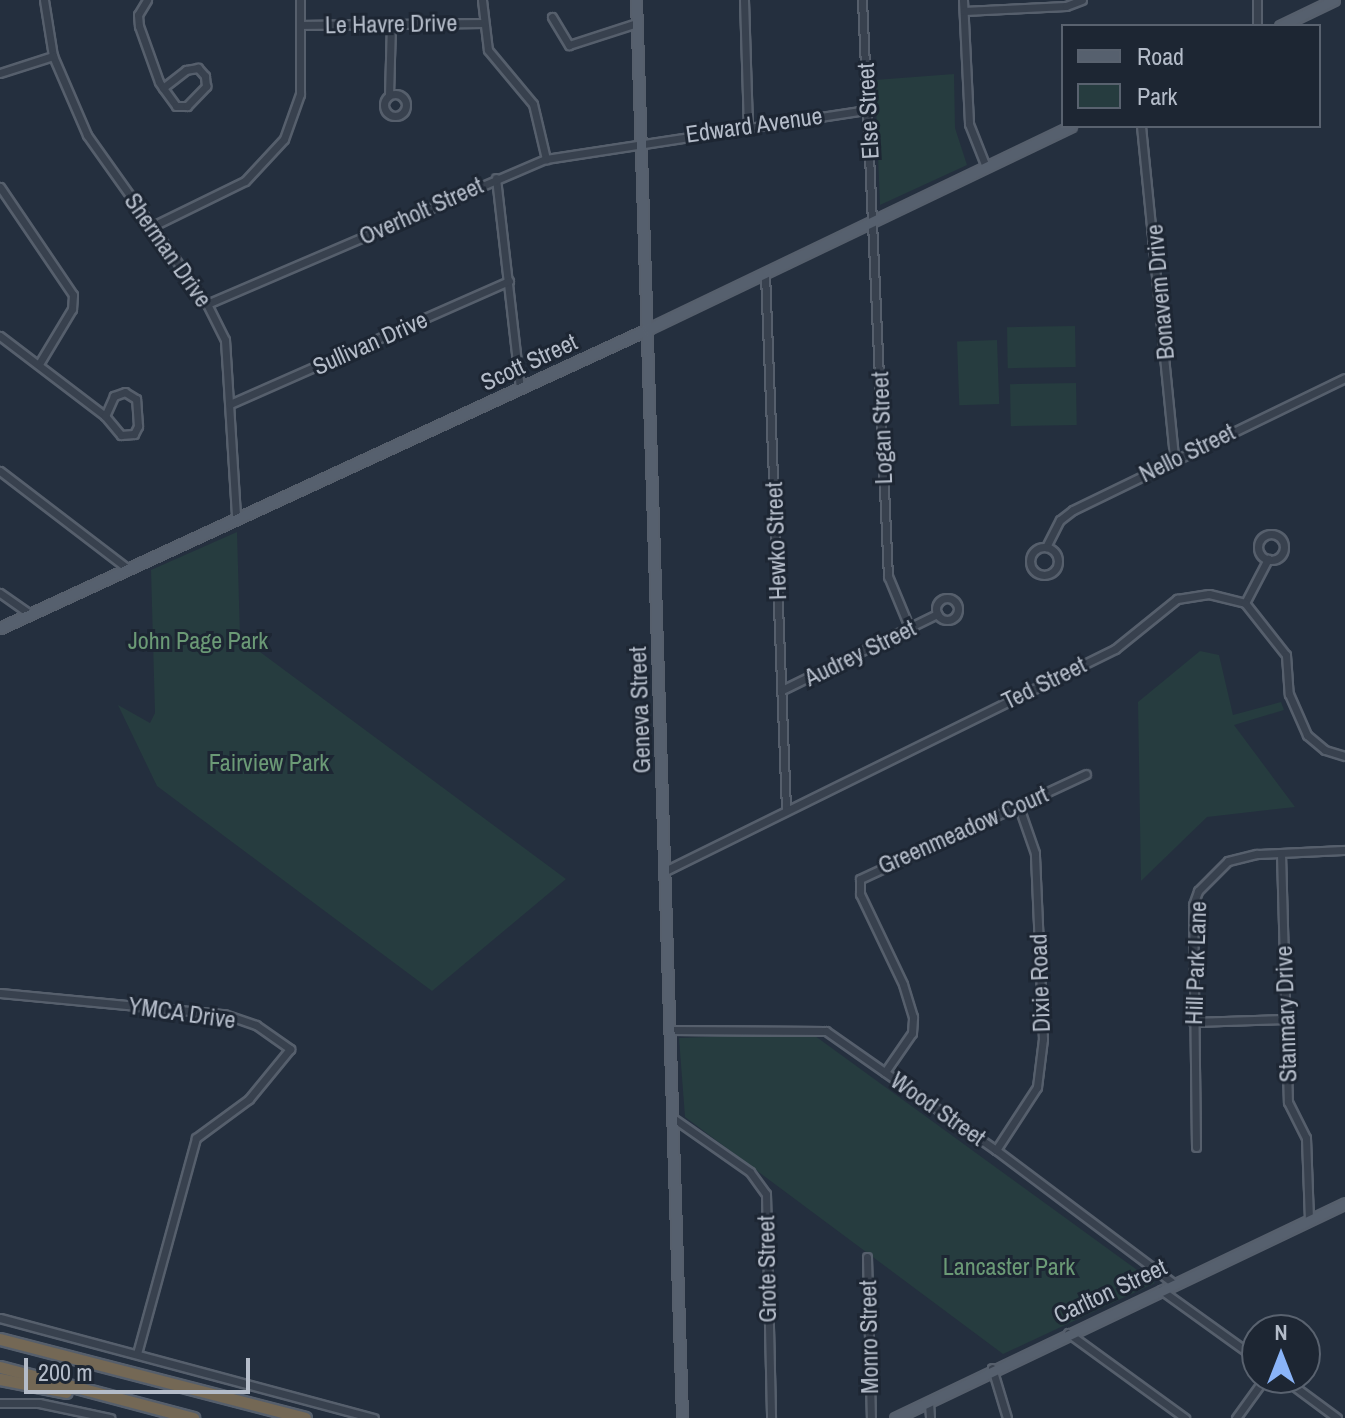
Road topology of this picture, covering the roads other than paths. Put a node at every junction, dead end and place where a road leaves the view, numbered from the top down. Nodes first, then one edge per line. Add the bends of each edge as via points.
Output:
1 (44, 0) edge
2 (147, 0) edge
3 (300, 0) edge
4 (482, 0) edge
5 (636, 0) edge
6 (744, 0) edge
7 (862, 0) edge
8 (963, 0) edge
9 (1082, 0) edge
10 (1257, 0) edge
11 (1334, 0) edge
12 (1066, 3) edge
13 (964, 11) junction
14 (552, 17) dead end
15 (481, 23) junction
16 (637, 23) junction
17 (391, 24) junction
18 (1257, 24) edge
19 (1284, 24) edge
20 (300, 25) junction
21 (53, 56) junction
22 (0, 73) edge
23 (163, 88) junction
24 (389, 95) dead end
25 (868, 110) junction
26 (748, 126) junction
27 (1067, 128) edge
28 (1141, 128) edge
29 (641, 141) junction
30 (546, 159) junction
31 (986, 167) junction
32 (496, 178) junction
33 (0, 187) edge
34 (873, 221) junction
35 (153, 226) junction
36 (765, 274) junction
37 (509, 281) junction
38 (207, 304) junction
39 (648, 329) junction
40 (0, 336) edge
41 (39, 364) junction
42 (1345, 378) edge
43 (520, 389) junction
44 (230, 404) junction
45 (105, 416) junction
46 (1174, 459) junction
47 (0, 471) edge
48 (236, 517) junction
49 (1046, 547) dead end
50 (1268, 559) dead end
51 (127, 568) junction
52 (0, 593) edge
53 (1245, 603) junction
54 (29, 613) junction
55 (937, 614) dead end
56 (0, 628) edge
57 (910, 629) junction
58 (782, 690) junction
59 (1345, 756) edge
60 (1086, 774) dead end
61 (1019, 807) junction
62 (786, 809) junction
63 (1345, 850) edge
64 (1281, 854) junction
65 (665, 871) junction
66 (0, 993) edge
67 (1285, 1019) junction
68 (1193, 1022) junction
69 (670, 1030) junction
70 (885, 1072) junction
71 (673, 1118) junction
72 (1196, 1147) dead end
73 (996, 1150) junction
74 (1345, 1203) edge
75 (1309, 1219) junction
76 (867, 1257) dead end
77 (1173, 1283) junction
78 (1161, 1290) junction
79 (0, 1318) edge
80 (1068, 1333) junction
81 (0, 1339) edge
82 (1241, 1348) edge
83 (137, 1354) junction
84 (0, 1367) edge
85 (992, 1368) junction
86 (0, 1379) edge
87 (1253, 1394) edge
88 (1305, 1394) edge
89 (0, 1403) edge
90 (929, 1403) junction
91 (171, 1412) junction
92 (110, 1418) edge
93 (193, 1418) edge
94 (305, 1418) edge
95 (374, 1418) edge
96 (682, 1418) edge
97 (771, 1418) edge
98 (871, 1418) edge
99 (895, 1418) edge
100 (930, 1418) edge
101 (1007, 1418) edge
102 (1185, 1418) edge
103 (1236, 1418) edge
104 (1337, 1418) edge

1 - 21 street, Sherman Drive
2 - 23 street via 138,15 139,26
3 - 20 street
4 - 15 street
5 - 16 main road, Geneva Street
6 - 26 street
7 - 25 street, Else Street
8 - 13 street
9 - 12 street
10 - 18 street
11 - 19 main road
12 - 13 street
13 - 31 street via 969,124
14 - 16 street via 569,45
15 - 17 street, Le Havre Drive
15 - 30 street via 494,60 533,104
16 - 29 main road, Geneva Street
17 - 20 street, Le Havre Drive
17 - 24 street
20 - 35 street via 300,94 284,139 245,181
21 - 22 street
21 - 35 street, Sherman Drive via 87,135
23 - 23 street via 186,70 198,68 205,76 206,86 187,106 176,106
25 - 26 street, Edward Avenue
25 - 34 street, Else Street
26 - 29 street, Edward Avenue
27 - 31 main road, Scott Street
28 - 46 street, Bonavem Drive
29 - 30 street, Overholt Street
29 - 39 main road, Geneva Street
30 - 32 street, Overholt Street
31 - 34 main road, Scott Street
32 - 37 street
32 - 38 street, Overholt Street
33 - 41 street via 73,295 72,309
34 - 36 main road, Scott Street
34 - 57 street, Logan Street via 888,576
35 - 38 street, Sherman Drive
36 - 39 main road, Scott Street
36 - 58 street, Hewko Street
37 - 43 street
37 - 44 street, Sullivan Drive
38 - 44 street, Sherman Drive via 225,340
39 - 43 main road, Scott Street
39 - 65 main road, Geneva Street
40 - 41 street
41 - 45 street
42 - 46 street, Nello Street
43 - 48 main road, Scott Street
44 - 48 street, Sherman Drive
45 - 45 street via 114,396 125,392 136,399 134,434 121,435
46 - 49 street, Nello Street via 1073,510 1060,520
47 - 51 street
48 - 51 main road, Scott Street
50 - 53 street
51 - 54 main road, Scott Street
52 - 54 street
53 - 59 street via 1286,655 1289,694 1307,735 1325,750
53 - 62 street, Ted Street via 1209,594 1177,599 1115,649
54 - 56 main road, Scott Street
55 - 57 street, Audrey Street
57 - 58 street, Audrey Street
58 - 62 street, Hewko Street
60 - 61 street, Greenmeadow Court
61 - 70 street, Greenmeadow Court via 860,879 860,894 913,1017 912,1033
61 - 73 street, Dixie Road via 1035,853 1043,1039 1037,1087
62 - 65 street, Ted Street
63 - 64 street, Hill Park Lane
64 - 67 street, Stanmary Drive
64 - 68 street, Hill Park Lane via 1228,861 1198,891 1193,905
65 - 69 main road, Geneva Street
66 - 83 street, YMCA Drive via 224,1014 256,1025 290,1049 257,1091 204,1130 191,1149
67 - 68 street
67 - 75 street, Stanmary Drive via 1288,1102 1306,1138
68 - 72 street, Hill Park Lane
69 - 70 street, Wood Street via 826,1031
69 - 71 main road, Geneva Street
70 - 73 street, Wood Street
71 - 96 main road, Geneva Street
71 - 97 street, Grote Street via 750,1172 766,1194
73 - 77 street, Wood Street
74 - 75 main road, Carlton Street
75 - 77 main road, Carlton Street
76 - 98 street, Monro Street
77 - 78 main road, Carlton Street
78 - 80 main road, Carlton Street
78 - 82 street
79 - 83 street
80 - 85 main road, Carlton Street
80 - 102 street
81 - 94 highway
83 - 95 street
84 - 91 highway
85 - 90 main road, Carlton Street
85 - 101 street
86 - 91 highway
87 - 103 street
88 - 104 street
89 - 92 street via 49,1404
90 - 99 main road, Carlton Street
90 - 100 street
91 - 93 highway

